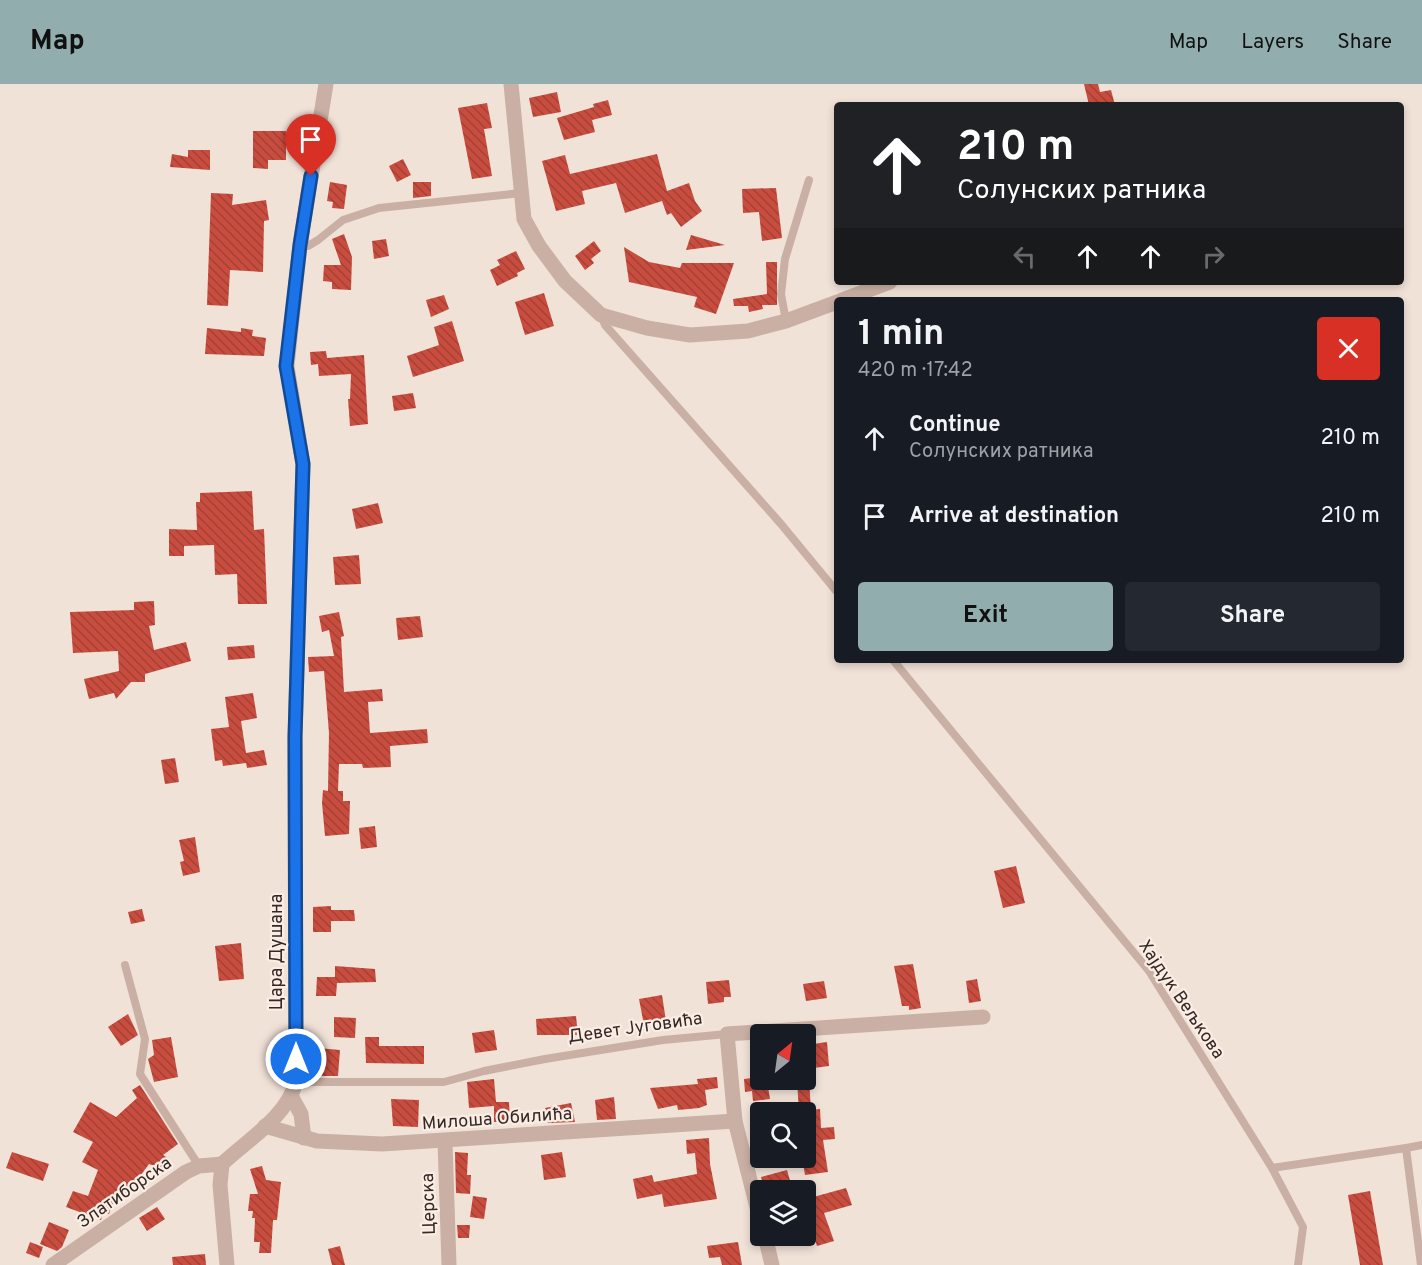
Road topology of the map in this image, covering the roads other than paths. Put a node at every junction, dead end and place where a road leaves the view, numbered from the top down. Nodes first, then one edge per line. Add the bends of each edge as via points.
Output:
1 (326, 84) edge
2 (511, 84) edge
3 (809, 180) dead end
4 (521, 193) junction
5 (300, 245) junction
6 (882, 285) edge
7 (850, 297) edge
8 (834, 303) edge
9 (601, 315) junction
10 (786, 321) junction
11 (834, 588) edge
12 (895, 663) edge
13 (125, 965) dead end
14 (983, 1017) dead end
15 (727, 1034) junction
16 (294, 1089) junction
17 (735, 1121) junction
18 (265, 1126) junction
19 (304, 1138) junction
20 (445, 1142) junction
21 (1422, 1145) edge
22 (1406, 1148) junction
23 (222, 1164) junction
24 (199, 1166) junction
25 (1272, 1167) junction
26 (750, 1180) edge
27 (767, 1246) edge
28 (53, 1265) edge
29 (227, 1265) edge
30 (449, 1265) edge
31 (772, 1265) edge
32 (1298, 1265) edge
33 (1421, 1265) edge

1 - 5 street, Цара Душана
2 - 4 street
3 - 10 lane via 785,259 781,294
4 - 5 lane via 379,208 343,220 308,246
4 - 9 street via 524,219 539,246 565,281
5 - 16 street, Цара Душана via 286,366 303,464 295,737
6 - 7 street
8 - 10 street
9 - 10 street via 690,335 748,331
9 - 11 lane via 605,325
12 - 25 lane, Хајдук Вељкова via 1149,971
13 - 24 lane via 145,1039 140,1074
14 - 15 street, Девет Југовића
15 - 16 lane, Девет Југовића via 545,1059 444,1082
15 - 17 street
16 - 18 street
16 - 19 street
17 - 20 street, Милоша Обилића
17 - 26 street
18 - 19 street, Милоша Обилића
18 - 23 street
19 - 20 street, Милоша Обилића via 332,1143
20 - 30 street, Церска
21 - 22 lane
22 - 25 lane
22 - 33 lane
23 - 24 street, Златиборска
23 - 29 street via 220,1185
24 - 28 street, Златиборска
25 - 32 lane, Хајдук Вељкова via 1304,1227
27 - 31 street

